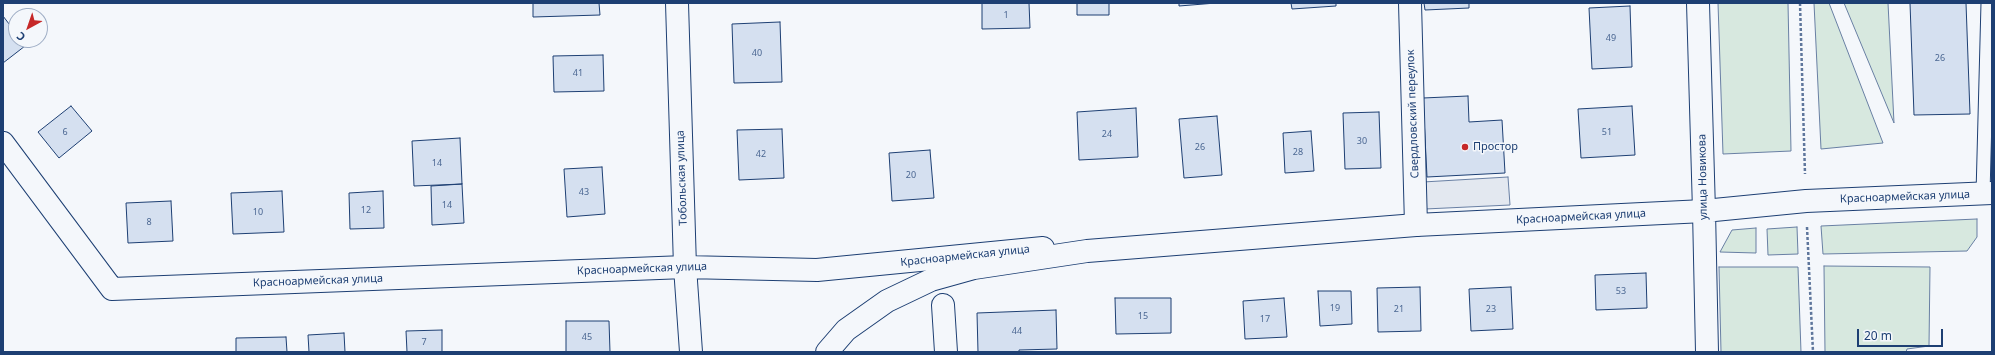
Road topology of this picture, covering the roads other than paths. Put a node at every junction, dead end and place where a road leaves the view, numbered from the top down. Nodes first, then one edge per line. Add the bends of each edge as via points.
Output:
1 (676, 3) edge
2 (1410, 3) edge
3 (1698, 3) edge
4 (1988, 3) edge
5 (3, 143) edge
6 (1987, 193) edge
7 (1704, 211) junction
8 (1416, 225) junction
9 (1171, 244) junction
10 (685, 267) junction
11 (943, 305) dead end
12 (691, 352) edge
13 (827, 352) edge
14 (946, 352) edge
15 (1707, 352) edge

1 - 10 street, Тобольская улица
2 - 8 street, Свердловский переулок
3 - 7 street, улица Новикова
4 - 6 lane
5 - 10 street, Красноармейская улица via 112,289
6 - 7 street, Красноармейская улица via 1806,201
7 - 8 street, Красноармейская улица
7 - 15 street, улица Новикова
8 - 9 street, Красноармейская улица
9 - 10 street, Красноармейская улица via 1136,239 817,270
9 - 13 street, Красноармейская улица via 1087,251 974,268 931,280 887,300 846,330
10 - 12 street, Тобольская улица
11 - 14 street

